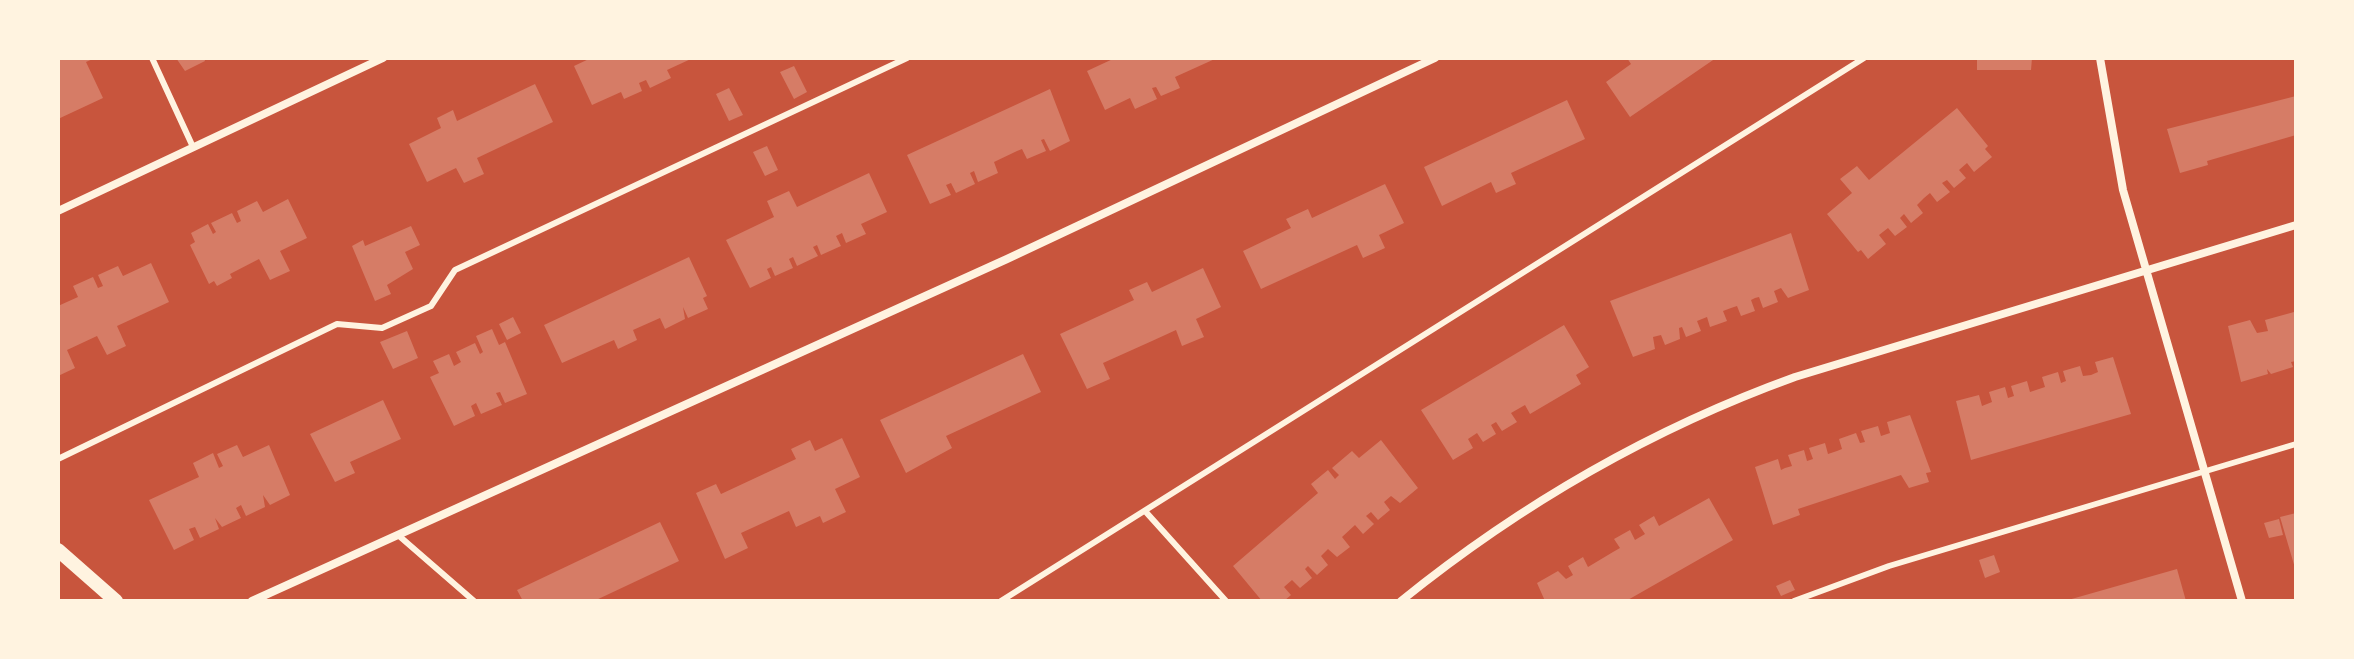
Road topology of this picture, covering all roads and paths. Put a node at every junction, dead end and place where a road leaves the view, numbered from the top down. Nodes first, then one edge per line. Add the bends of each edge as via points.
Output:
1 (152, 58) edge
2 (383, 58) edge
3 (907, 58) edge
4 (1435, 58) edge
5 (1864, 58) edge
6 (2100, 58) edge
7 (193, 147) junction
8 (58, 211) edge
9 (2296, 225) edge
10 (2145, 269) junction
11 (2296, 444) edge
12 (58, 459) edge
13 (2204, 471) junction
14 (1145, 511) junction
15 (398, 535) junction
16 (58, 550) edge
17 (116, 601) edge
18 (252, 601) edge
19 (474, 601) edge
20 (1001, 601) edge
21 (1226, 601) edge
22 (1401, 601) edge
23 (1794, 601) edge
24 (2242, 601) edge

1 - 7 lane
2 - 7 street
3 - 12 lane via 455,270 431,306 382,328 337,324
4 - 15 street via 1022,253
5 - 14 lane
6 - 10 street via 2120,175
7 - 8 street
9 - 10 street
10 - 13 street
10 - 22 street via 1719,404 1558,488
11 - 13 lane
13 - 23 lane via 1889,566
13 - 24 street
14 - 20 lane
14 - 21 lane
15 - 18 street
15 - 19 lane
16 - 17 street

